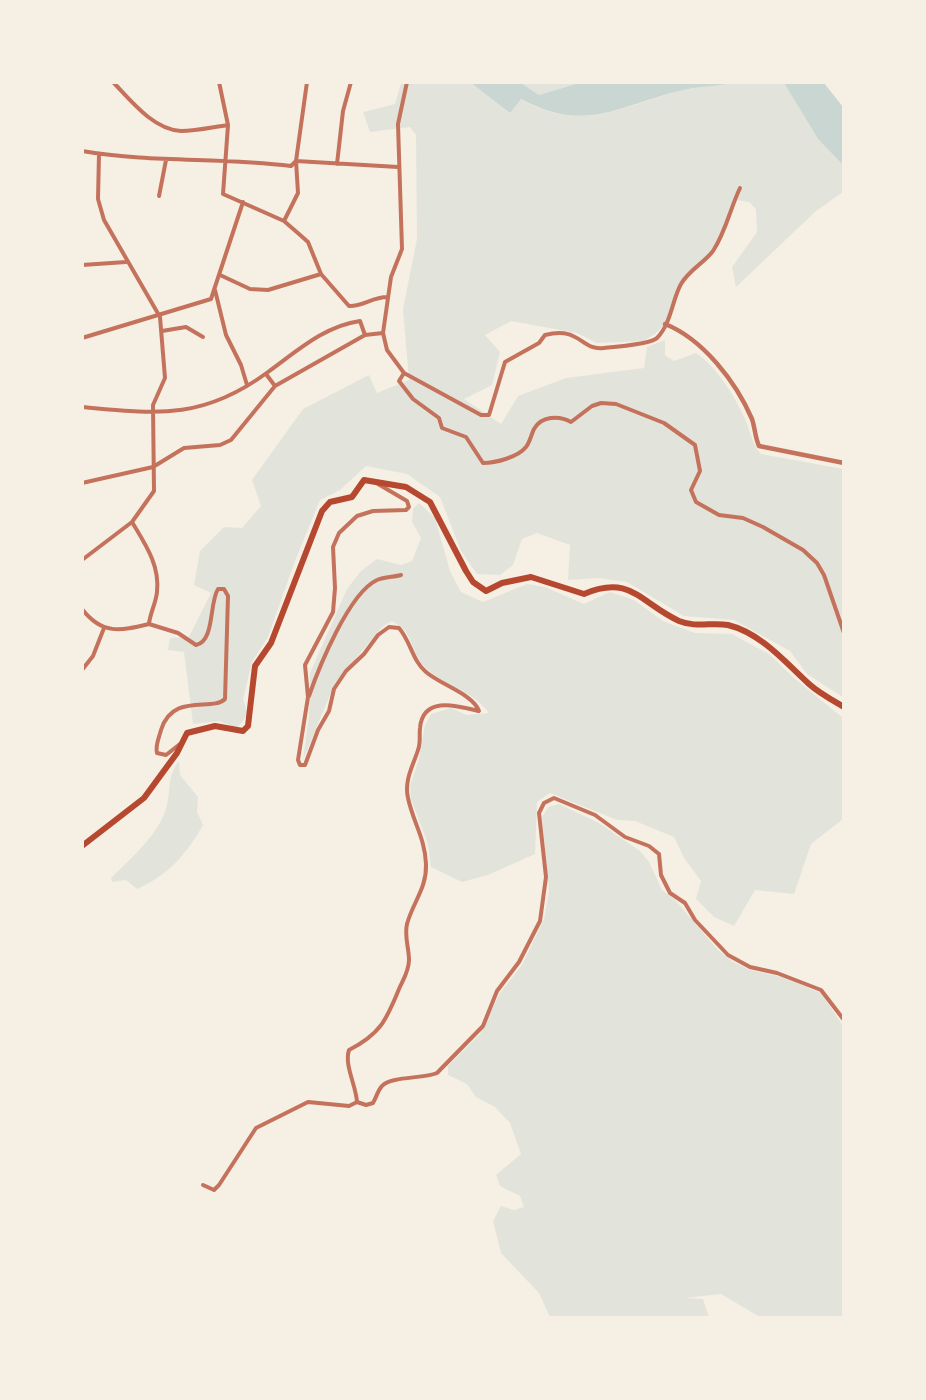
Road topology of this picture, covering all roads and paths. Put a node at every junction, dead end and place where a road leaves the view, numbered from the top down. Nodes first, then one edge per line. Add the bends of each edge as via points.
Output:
1 (113, 82) edge
2 (219, 82) edge
3 (307, 82) edge
4 (351, 82) edge
5 (407, 82) edge
6 (228, 125) junction
7 (82, 151) edge
8 (99, 154) junction
9 (166, 160) junction
10 (296, 161) junction
11 (227, 162) junction
12 (338, 165) junction
13 (398, 167) junction
14 (740, 188) dead end
15 (159, 196) dead end
16 (243, 202) junction
17 (284, 221) junction
18 (126, 262) junction
19 (82, 265) edge
20 (321, 274) junction
21 (220, 275) junction
22 (214, 290) junction
23 (387, 297) junction
24 (160, 317) junction
25 (665, 324) junction
26 (162, 331) junction
27 (383, 333) junction
28 (365, 335) junction
29 (203, 337) dead end
30 (82, 338) edge
31 (266, 374) junction
32 (404, 374) junction
33 (247, 385) junction
34 (275, 386) junction
35 (82, 406) edge
36 (153, 414) junction
37 (843, 463) edge
38 (153, 467) junction
39 (375, 482) junction
40 (82, 483) edge
41 (132, 522) junction
42 (82, 560) edge
43 (401, 575) dead end
44 (82, 609) edge
45 (149, 624) junction
46 (104, 628) junction
47 (843, 633) edge
48 (82, 670) edge
49 (308, 697) junction
50 (843, 707) edge
51 (181, 744) junction
52 (82, 846) edge
53 (843, 1020) edge
54 (357, 1102) junction
55 (203, 1185) dead end

1 - 6 street via 142,111 168,128
2 - 6 street
3 - 10 street
4 - 12 street
5 - 13 street via 398,124
6 - 11 street
7 - 8 street
8 - 9 street
8 - 18 street via 98,199 104,220
9 - 11 street
9 - 15 street
10 - 11 street via 291,166
10 - 12 street
10 - 17 street via 298,193
11 - 16 street via 223,194
12 - 13 street
13 - 23 street via 402,249
14 - 25 street via 723,234 711,253 681,284
16 - 17 street
16 - 21 street
17 - 20 street via 308,242
18 - 19 street
18 - 24 street
20 - 21 street via 268,290 250,289
20 - 23 street via 350,306
21 - 22 street
22 - 24 street via 211,299
22 - 33 street via 226,335
23 - 27 street
24 - 26 street
24 - 30 street
25 - 32 street via 657,338 647,344 602,349 568,332 545,334 539,343 505,362 489,415 465,408
25 - 37 street via 684,332 728,378 752,420 759,446
26 - 29 street via 186,327
26 - 36 street via 165,378
27 - 28 street
27 - 32 street via 387,350
28 - 31 street via 360,321 346,324 300,347
28 - 34 street
31 - 33 street
31 - 34 street
32 - 47 street via 399,381 413,399 439,418 442,428 466,437 483,463 523,450 535,426 544,420 555,417 571,422 601,403 616,404 664,423 695,445 700,471 691,490 696,502 719,515 743,518 803,550 824,575
33 - 36 street via 203,407
34 - 38 street via 231,440 220,445 184,448
35 - 36 street
36 - 38 street
38 - 40 street
38 - 41 street via 154,490
39 - 49 street via 407,501 409,507 357,516 339,533 333,547 333,612 305,665
39 - 50 main road via 406,486 430,502 466,571 486,591 502,583 531,578 584,594 601,587 622,588 684,623 728,625 749,635
39 - 51 main road via 364,480 352,497 330,502 322,511 275,634 255,666 248,726 243,731 215,726 196,729 187,733
41 - 42 street
41 - 45 street via 154,559 158,593
43 - 49 street via 377,580 353,602 318,668
44 - 46 street via 92,622
45 - 46 street
45 - 51 street via 201,644 209,628 213,597 218,589 224,589 228,596 225,699 190,704 170,716 163,724 157,753 166,755
46 - 48 street via 93,656
49 - 54 street via 300,765 305,765 329,711 334,689 378,635 390,627 399,628 406,636 415,661 424,671 472,699 479,711 445,704 433,706 425,713 420,727 421,738 407,784 408,799 423,837 425,883 409,915 406,929 410,961 394,1003 370,1039 348,1050
51 - 52 main road via 144,798
53 - 54 street via 821,990 750,967 728,955 695,920 685,903 670,893 661,875 659,854 649,846 626,837 595,815 554,798 544,803 539,813 546,877 540,921 519,962 497,991 483,1026 437,1073 390,1081 382,1085 373,1103
54 - 55 street via 349,1106 308,1102 256,1128 219,1185 214,1190

